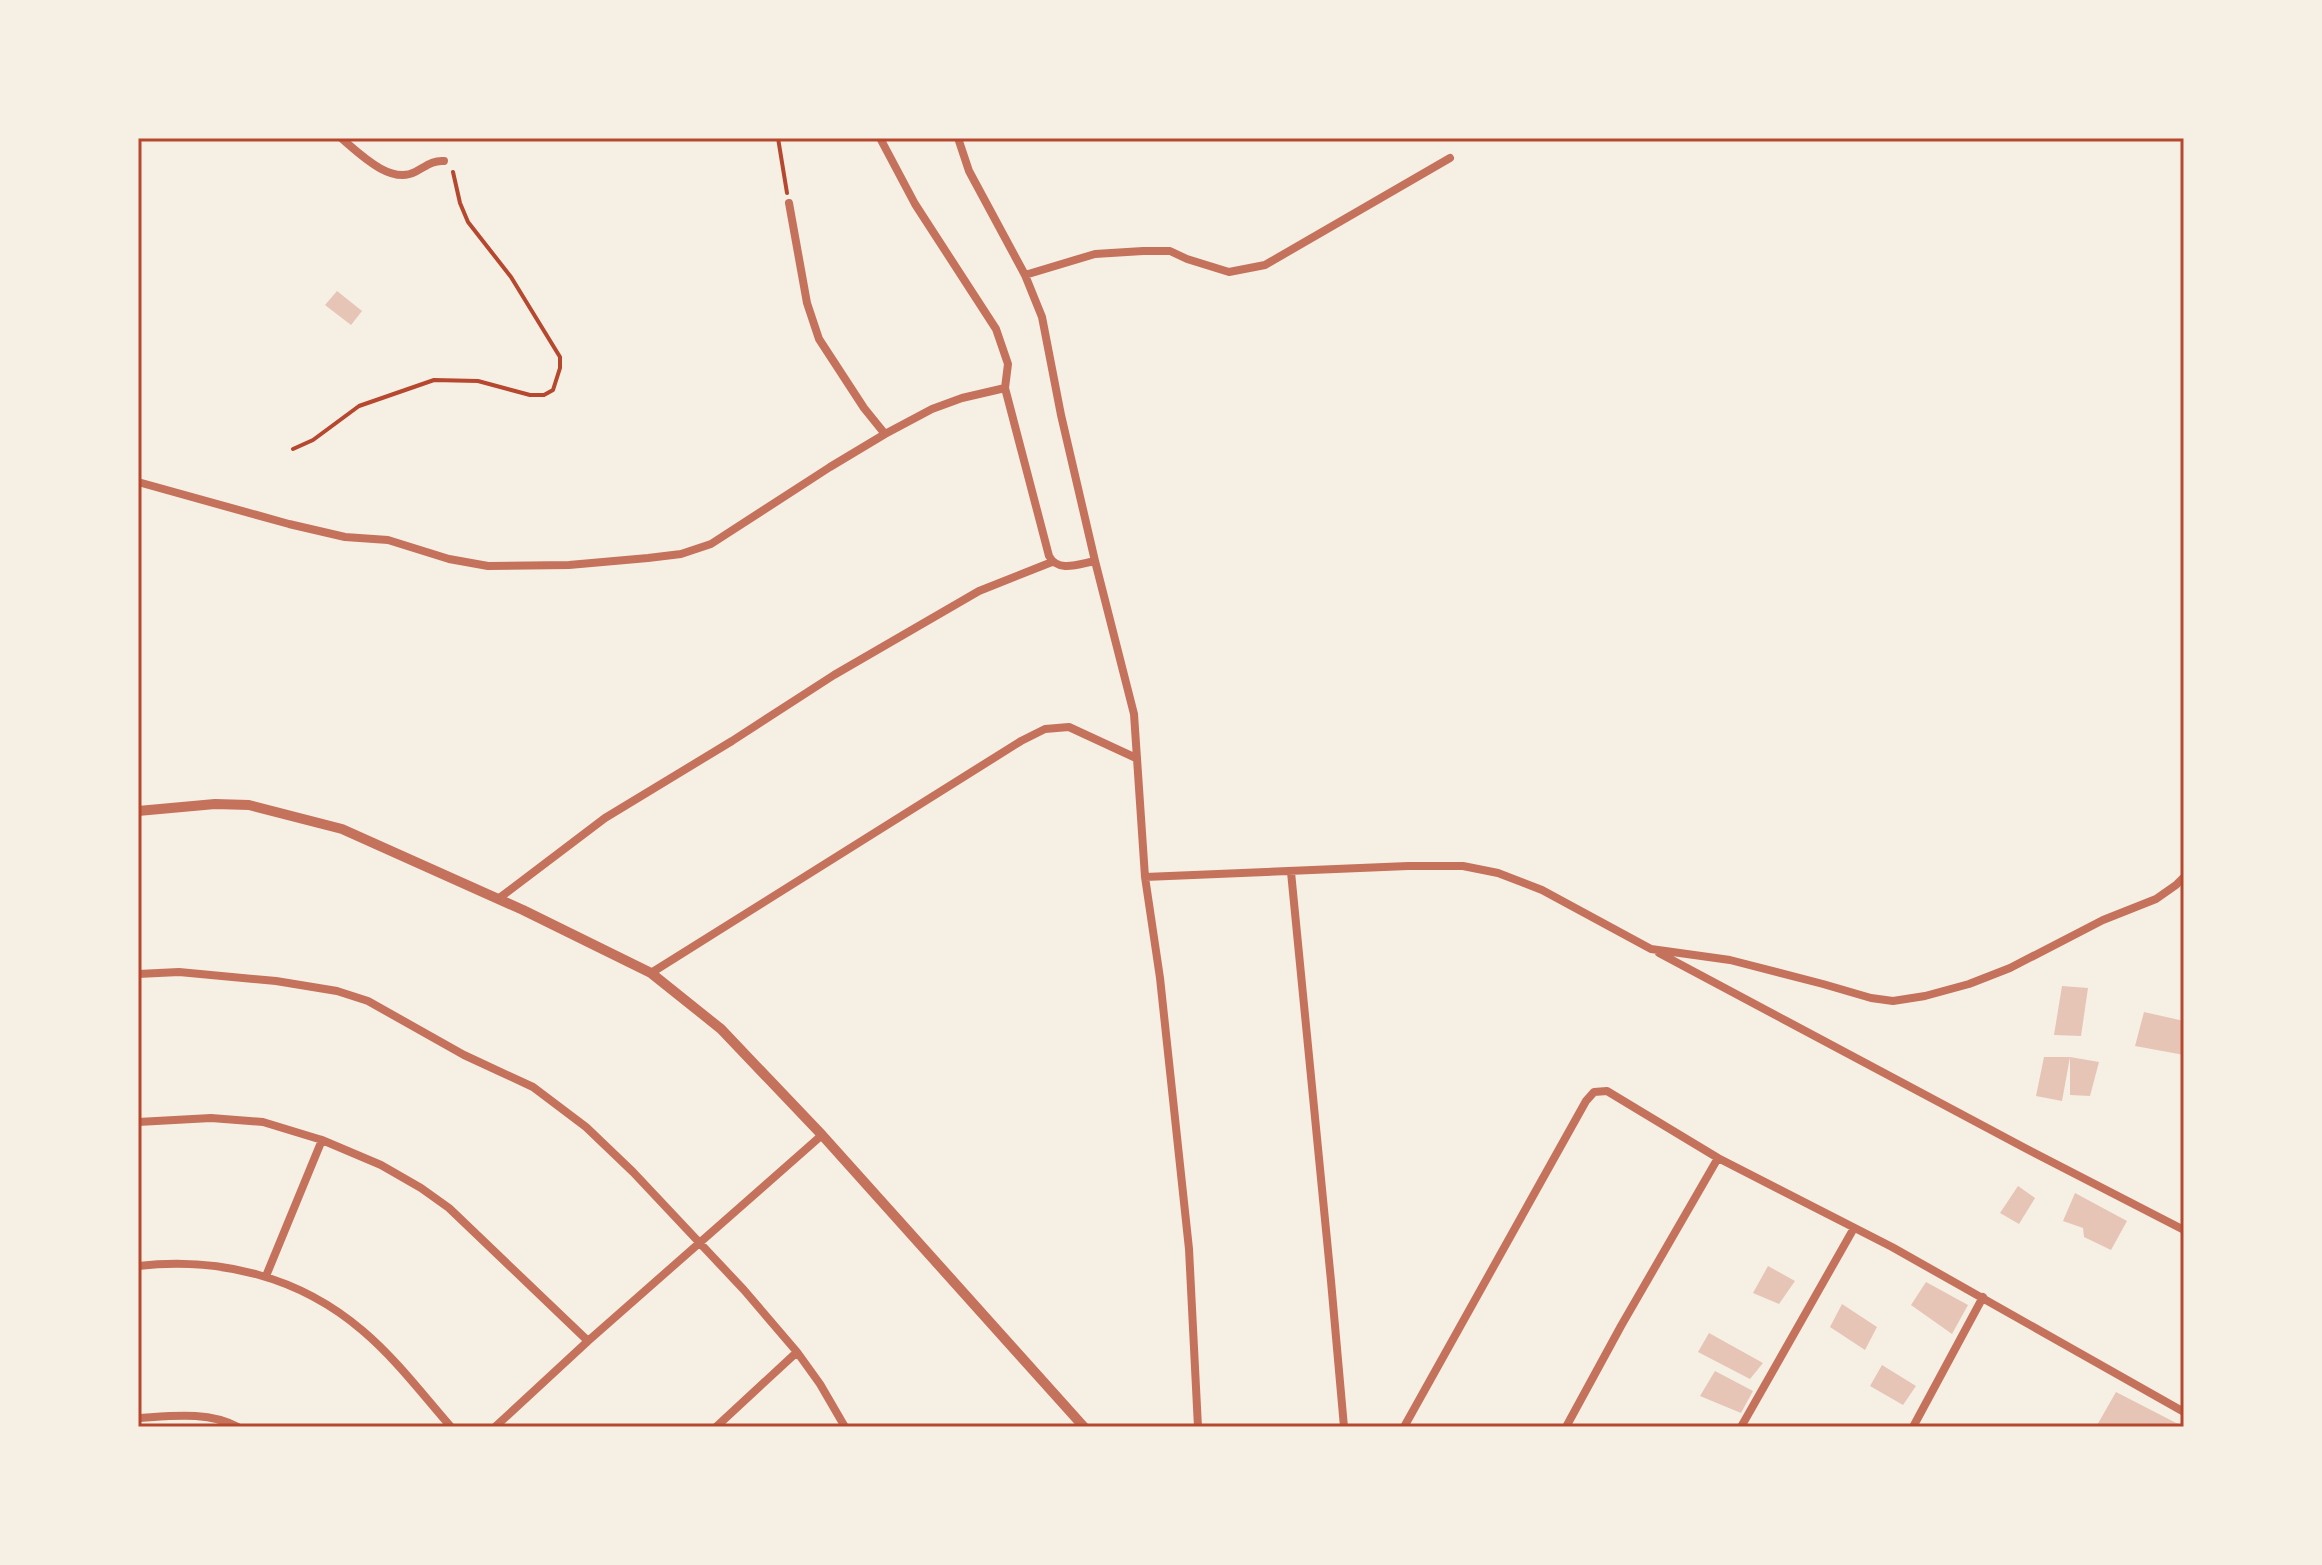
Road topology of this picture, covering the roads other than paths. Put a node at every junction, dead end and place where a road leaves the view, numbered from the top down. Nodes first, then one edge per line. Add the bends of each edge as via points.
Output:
1 (341, 138) edge
2 (880, 138) edge
3 (958, 138) edge
4 (1450, 158) dead end
5 (444, 161) road end
6 (789, 203) road end
7 (1025, 275) junction
8 (1005, 388) junction
9 (885, 434) junction
10 (138, 482) edge
11 (1095, 561) junction
12 (1052, 562) junction
13 (1136, 758) junction
14 (138, 811) edge
15 (1291, 872) junction
16 (1145, 877) junction
17 (2184, 877) edge
18 (498, 899) junction
19 (1651, 949) junction
20 (651, 973) junction
21 (138, 974) edge
22 (138, 1122) edge
23 (822, 1135) junction
24 (322, 1140) junction
25 (1718, 1158) junction
26 (1854, 1228) junction
27 (2184, 1230) edge
28 (699, 1244) junction
29 (138, 1266) edge
30 (266, 1276) junction
31 (1983, 1297) junction
32 (588, 1341) junction
33 (797, 1352) junction
34 (2184, 1412) edge
35 (138, 1418) edge
36 (238, 1427) edge
37 (451, 1427) edge
38 (495, 1427) edge
39 (716, 1427) edge
40 (845, 1427) edge
41 (1084, 1427) edge
42 (1198, 1427) edge
43 (1344, 1427) edge
44 (1404, 1427) edge
45 (1566, 1427) edge
46 (1741, 1427) edge
47 (1913, 1427) edge

1 - 5 street via 390,174 408,176 435,160
2 - 8 street via 915,204 996,329 1008,364
3 - 7 street via 969,171
4 - 7 street via 1265,265 1229,272 1170,251 1143,251 1095,254
6 - 9 street via 819,339
7 - 11 street via 1042,317
8 - 9 street via 932,409
8 - 12 street
9 - 10 street via 711,544 681,554 569,565 488,566 449,559 388,540 289,524
11 - 12 street via 1063,566
11 - 13 street via 1134,714
12 - 18 street via 979,591 834,675 605,818
13 - 16 street
13 - 20 street via 1069,727 1045,729
14 - 18 street via 215,804 292,815 342,829
15 - 16 street
15 - 19 street via 1463,866 1498,873 1542,890
15 - 43 street
16 - 42 street via 1189,1249
17 - 19 street via 2156,899 2010,968 1954,988 1893,1001 1730,960
18 - 20 street
19 - 27 street
20 - 23 street via 721,1029
21 - 28 street via 179,972 276,981 368,1001 556,1102 633,1172
22 - 24 street via 263,1122
23 - 28 street
23 - 41 street
24 - 30 street
24 - 32 street via 381,1165 449,1208
25 - 26 street
25 - 44 street via 1607,1091 1594,1092
25 - 45 street
26 - 31 street
26 - 46 street
28 - 32 street
28 - 33 street
29 - 30 street via 189,1263
30 - 37 street via 325,1304 363,1331
31 - 34 street
31 - 47 street
32 - 38 street
33 - 39 street
33 - 40 street
35 - 36 street via 190,1415

